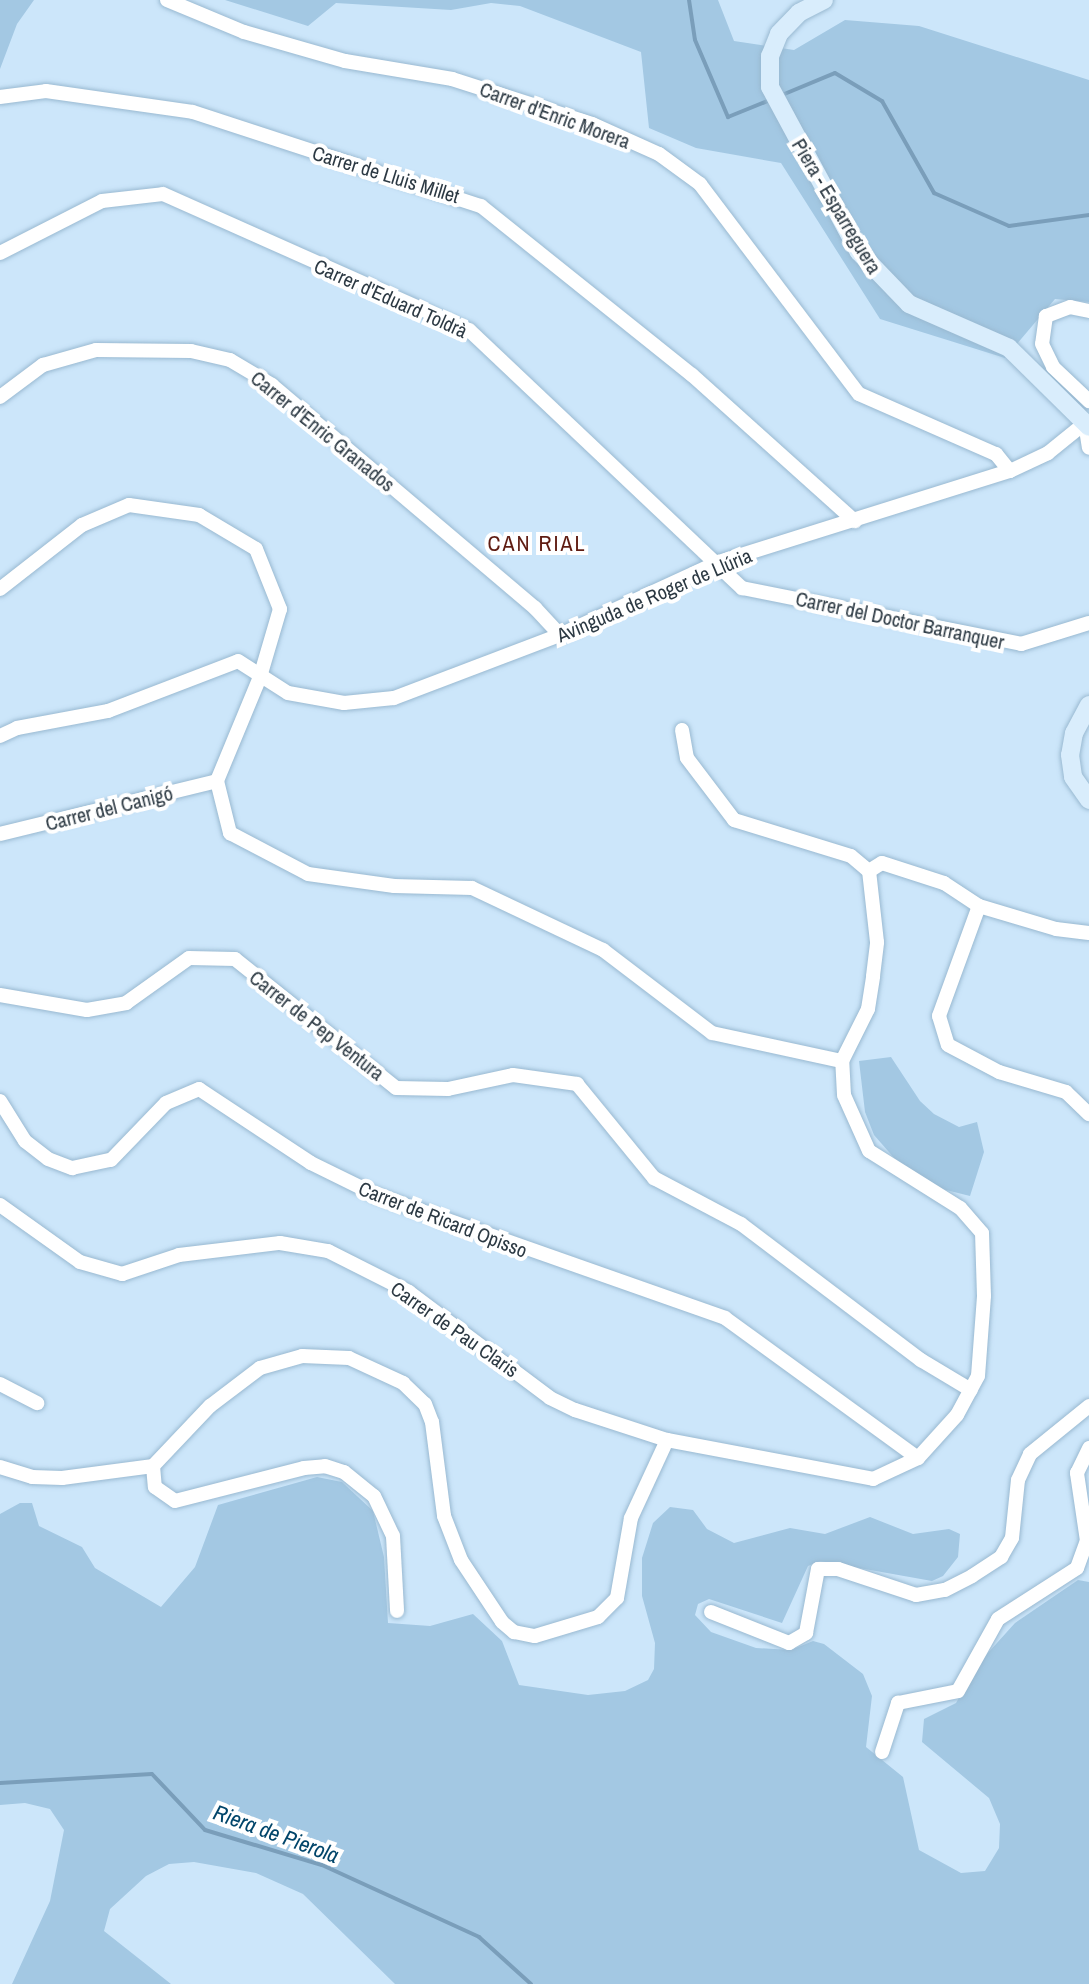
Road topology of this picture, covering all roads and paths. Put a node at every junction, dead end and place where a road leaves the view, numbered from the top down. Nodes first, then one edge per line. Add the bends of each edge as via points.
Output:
1 (167, 0) edge
2 (824, 0) edge
3 (0, 97) edge
4 (0, 253) edge
5 (1089, 311) edge
6 (0, 397) edge
7 (1089, 401) edge
8 (1087, 425) edge
9 (1089, 448) edge
10 (1010, 471) junction
11 (855, 521) junction
12 (719, 562) junction
13 (0, 589) edge
14 (1089, 623) edge
15 (560, 635) junction
16 (260, 677) junction
17 (1089, 705) edge
18 (682, 730) dead end
19 (0, 736) edge
20 (217, 781) junction
21 (1089, 800) edge
22 (0, 834) edge
23 (869, 871) junction
24 (979, 906) junction
25 (1089, 933) edge
26 (0, 995) edge
27 (842, 1061) junction
28 (0, 1101) edge
29 (1089, 1114) edge
30 (0, 1205) edge
31 (0, 1384) edge
32 (971, 1390) junction
33 (37, 1403) dead end
34 (1089, 1406) edge
35 (667, 1440) junction
36 (1089, 1448) edge
37 (918, 1458) junction
38 (153, 1466) junction
39 (0, 1467) edge
40 (397, 1611) dead end
41 (711, 1612) dead end
42 (882, 1752) dead end

1 - 10 street, Carrer d'Enric Morera via 244,32 345,61 452,79 592,124 659,154 700,184 859,394 996,454
2 - 8 main road, Piera - Esparreguera via 799,13 779,34 771,48 769,78 781,115 859,252 909,304 1009,348
3 - 11 street, Carrer de Lluis Millet via 46,91 193,112 481,206 692,375
4 - 12 street, Carrer d'Eduard Toldrà via 102,201 163,194 469,330
5 - 7 street via 1070,307 1046,316 1042,344 1053,367
6 - 15 street, Carrer d'Enric Granados via 43,365 96,350 191,351 230,360 272,385
8 - 9 street
8 - 10 street, Avinguda de Roger de Llúria via 1048,453
10 - 11 street, Avinguda de Roger de Llúria
11 - 12 street, Avinguda de Roger de Llúria
12 - 14 street, Carrer del Doctor Barranquer via 742,588 1021,644
12 - 15 street, Avinguda de Roger de Llúria
13 - 16 street via 82,525 129,505 199,515 256,549 280,609
15 - 16 street, Avinguda de Roger de Llúria via 370,703 288,693
16 - 19 street via 238,661 108,711
16 - 20 street
17 - 21 main road via 1074,733 1070,755 1077,786
18 - 23 street via 687,758 734,820 851,856
20 - 22 street, Carrer del Canigó
20 - 27 street via 230,833 308,874 394,886 472,888 603,950 712,1033
23 - 24 street via 882,863 903,869 944,883
23 - 27 street via 877,942 873,976 868,1009
24 - 25 street
24 - 29 street via 939,1016 948,1045 999,1072 1066,1092
26 - 32 street, Carrer de Pep Ventura via 87,1010 126,1003 189,958 235,959 396,1088 448,1089 513,1075 577,1084 654,1178 741,1224 921,1360
27 - 32 street via 844,1095 869,1151 960,1208 982,1233 983,1346
28 - 37 street, Carrer de Ricard Opisso via 25,1141 48,1159 72,1168 111,1160 166,1103 199,1089 311,1163 376,1195 725,1318
30 - 35 street, Carrer de Pau Claris via 80,1262 122,1274 179,1255 280,1243 328,1251 409,1292 550,1398
31 - 33 street
32 - 37 street via 945,1432
34 - 41 street via 1030,1454 1018,1480 1008,1548 972,1576 945,1590 916,1595 838,1569 818,1569 809,1625 789,1643
35 - 37 street, Carrer de Pau Claris via 864,1479
35 - 38 street via 631,1518 617,1598 598,1617 535,1636 514,1632 478,1590 444,1516 425,1404 380,1369 324,1355 260,1368 210,1406
36 - 42 street via 1077,1473 1087,1541 1077,1568 998,1619 958,1691 898,1703
38 - 39 street via 62,1478 32,1477
38 - 40 street via 155,1487 175,1501 304,1468 325,1466 344,1472 374,1496 393,1536

